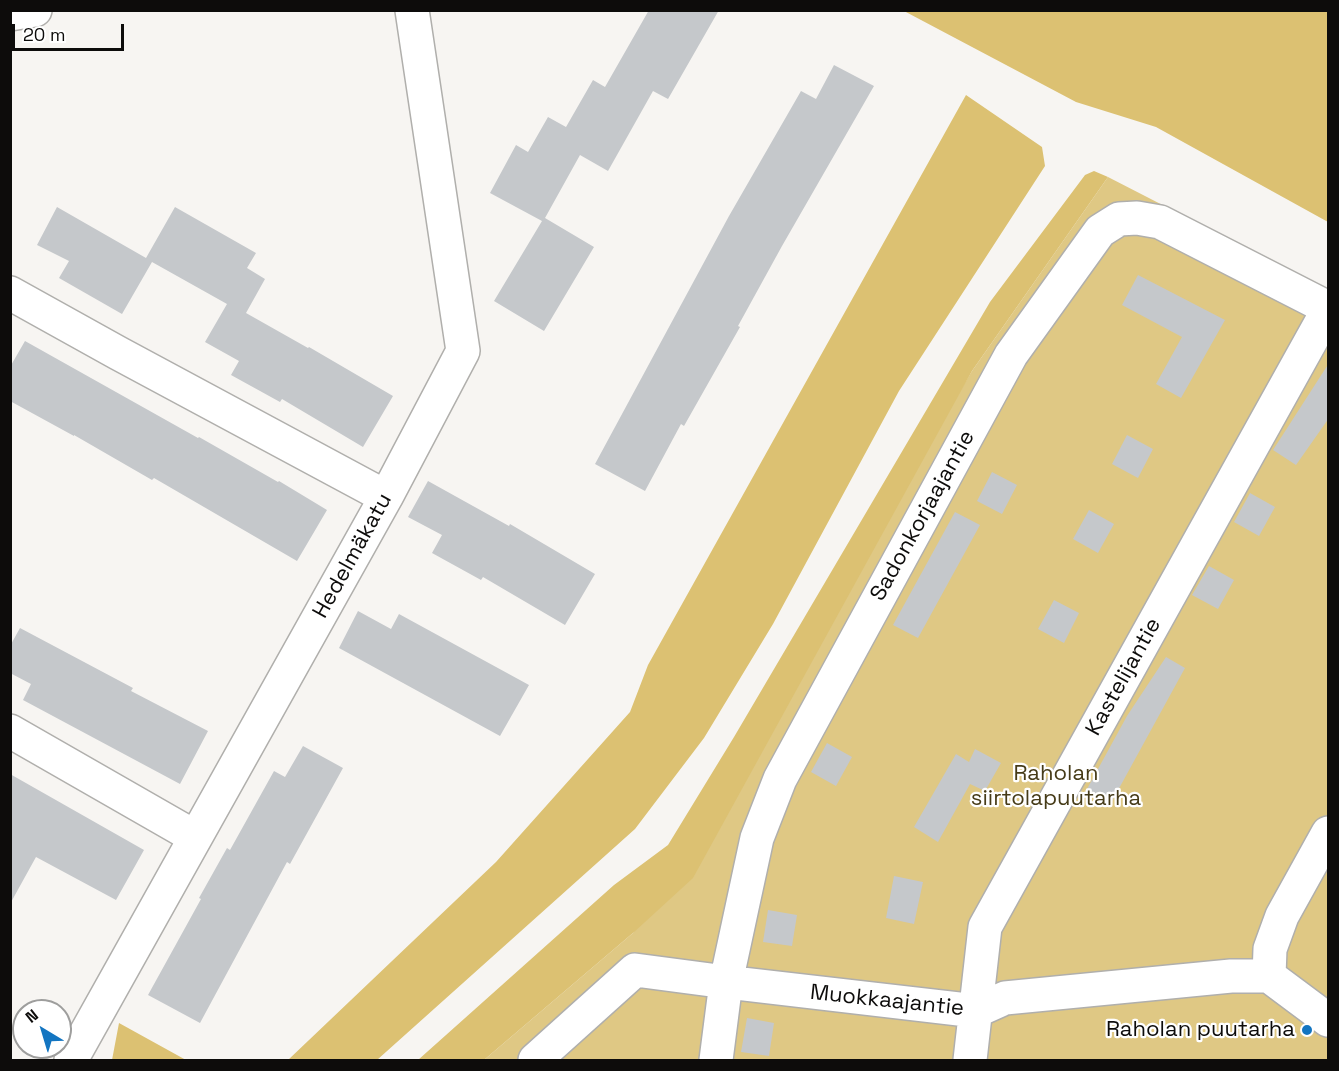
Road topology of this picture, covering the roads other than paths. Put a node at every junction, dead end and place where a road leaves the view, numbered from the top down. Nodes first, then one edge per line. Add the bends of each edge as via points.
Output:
1 (35, 10) edge
2 (412, 10) edge
3 (10, 14) edge
4 (10, 292) edge
5 (1329, 309) edge
6 (386, 497) junction
7 (10, 731) edge
8 (1329, 833) edge
9 (195, 837) junction
10 (1269, 976) junction
11 (726, 982) junction
12 (976, 1011) junction
13 (1329, 1020) edge
14 (72, 1060) edge
15 (535, 1060) edge
16 (716, 1060) edge
17 (970, 1060) edge

1 - 3 street
2 - 6 street, Hedelmäkatu via 463,351
4 - 6 street
5 - 11 street, Sadonkorjaajantie via 1160,222 1119,219 1100,231 1011,355 780,779 757,837
5 - 12 street, Kastelijantie via 985,927
6 - 9 street, Hedelmäkatu
7 - 9 street
8 - 10 street via 1282,916 1270,949
9 - 14 street, Hedelmäkatu
10 - 12 street, Muokkaajantie via 1231,976 1005,998
10 - 13 street
11 - 12 street, Muokkaajantie
11 - 15 street, Muokkaajantie via 635,970
11 - 16 street, Sadonkorjaajantie
12 - 17 street, Kastelijantie

